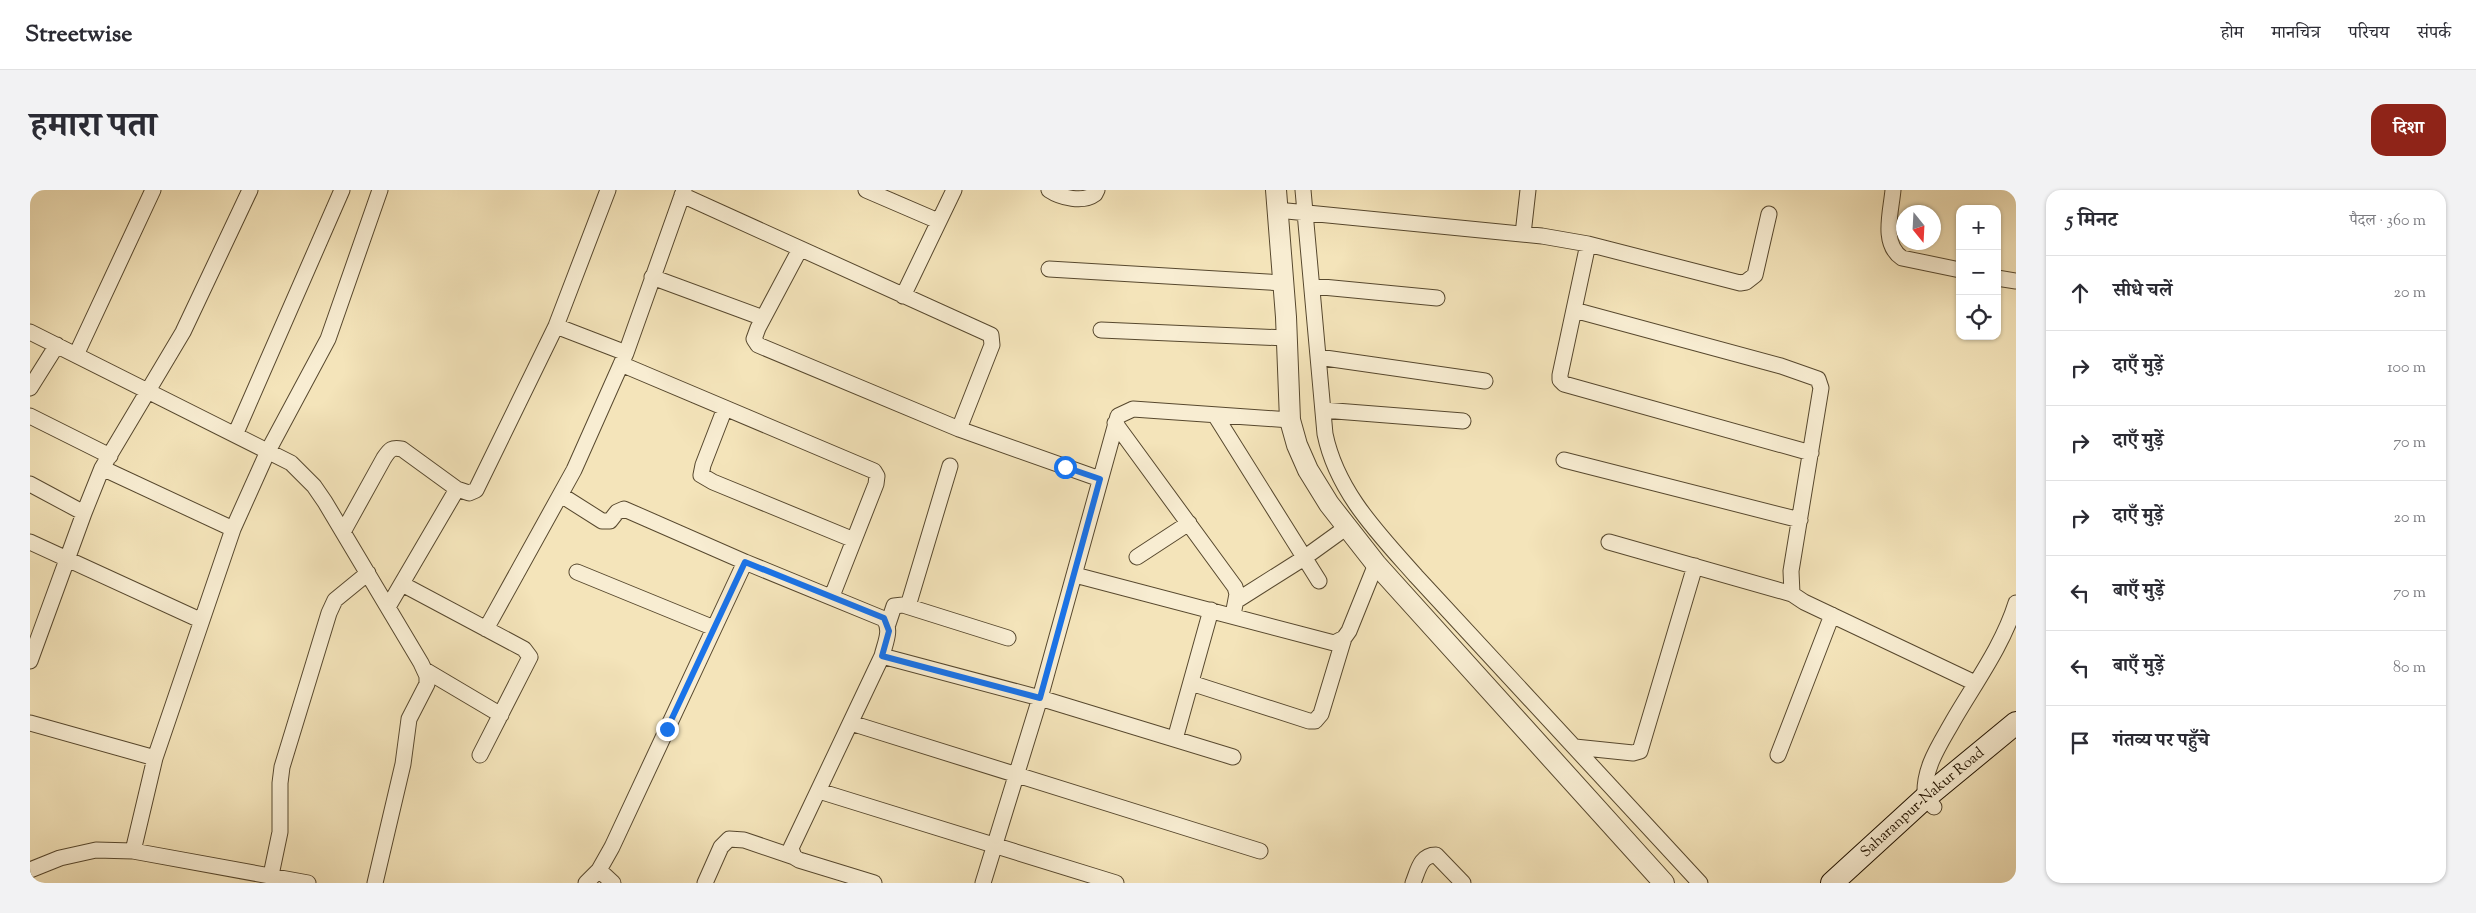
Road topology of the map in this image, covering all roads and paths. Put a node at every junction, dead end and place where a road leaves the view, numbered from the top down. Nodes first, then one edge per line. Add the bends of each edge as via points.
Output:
1 (154, 190) edge
2 (250, 190) edge
3 (342, 190) edge
4 (380, 190) edge
5 (608, 190) edge
6 (866, 190) edge
7 (954, 190) edge
8 (1049, 190) edge
9 (1097, 190) edge
10 (1276, 190) edge
11 (1303, 190) edge
12 (1528, 190) edge
13 (1893, 190) edge
14 (683, 192) edge
15 (1280, 210) junction
16 (1302, 212) junction
17 (1769, 214) dead end
18 (938, 221) junction
19 (1523, 234) junction
20 (1588, 244) junction
21 (800, 249) junction
22 (1049, 269) dead end
23 (1956, 269) edge
24 (652, 277) junction
25 (2001, 279) edge
26 (2016, 281) edge
27 (1283, 283) junction
28 (1312, 286) junction
29 (903, 296) junction
30 (1437, 298) dead end
31 (1574, 310) junction
32 (763, 318) junction
33 (556, 326) junction
34 (1101, 330) dead end
35 (30, 332) edge
36 (1286, 338) junction
37 (56, 345) junction
38 (76, 355) junction
39 (1318, 357) junction
40 (624, 358) junction
41 (1485, 381) dead end
42 (30, 388) edge
43 (148, 392) junction
44 (725, 408) junction
45 (1323, 410) junction
46 (1215, 415) junction
47 (30, 416) edge
48 (1290, 420) junction
49 (1464, 421) dead end
50 (1115, 423) junction
51 (959, 429) junction
52 (235, 434) junction
53 (268, 451) junction
54 (1811, 453) junction
55 (1564, 460) dead end
56 (106, 462) junction
57 (950, 466) dead end
58 (1100, 479) junction
59 (30, 484) edge
60 (457, 489) junction
61 (561, 495) junction
62 (84, 513) junction
63 (1800, 520) junction
64 (1189, 523) junction
65 (1347, 527) junction
66 (233, 529) junction
67 (343, 532) junction
68 (854, 540) junction
69 (30, 542) edge
70 (1609, 542) dead end
71 (1137, 557) dead end
72 (1304, 558) junction
73 (67, 560) junction
74 (745, 562) junction
75 (1376, 564) junction
76 (1695, 566) junction
77 (577, 572) dead end
78 (368, 574) junction
79 (1075, 575) junction
80 (1319, 581) dead end
81 (402, 584) junction
82 (1792, 594) junction
83 (832, 596) junction
84 (2016, 603) edge
85 (908, 606) junction
86 (388, 607) junction
87 (1234, 608) junction
88 (1212, 610) junction
89 (1832, 615) junction
90 (200, 620) junction
91 (888, 624) junction
92 (35, 628) edge
93 (714, 628) junction
94 (486, 629) junction
95 (1008, 638) dead end
96 (1344, 638) junction
97 (882, 656) junction
98 (30, 661) edge
99 (425, 670) junction
100 (1191, 683) junction
101 (1974, 683) junction
102 (1040, 698) junction
103 (1517, 703) junction
104 (501, 714) junction
105 (30, 723) edge
106 (851, 723) junction
107 (2016, 723) edge
108 (2016, 738) edge
109 (1175, 739) junction
110 (1575, 747) junction
111 (480, 755) dead end
112 (1778, 755) dead end
113 (1233, 757) dead end
114 (155, 758) junction
115 (1015, 775) junction
116 (819, 791) junction
117 (1930, 802) junction
118 (995, 844) junction
119 (133, 851) junction
120 (1260, 851) dead end
121 (794, 857) junction
122 (30, 870) edge
123 (599, 870) junction
124 (271, 875) junction
125 (308, 883) edge
126 (375, 883) edge
127 (586, 883) edge
128 (613, 883) edge
129 (704, 883) edge
130 (874, 883) edge
131 (982, 883) edge
132 (1116, 883) edge
133 (1414, 883) edge
134 (1463, 883) edge
135 (1664, 883) edge
136 (1700, 883) edge
137 (1832, 883) edge
138 (1849, 883) edge

1 - 38 street
2 - 43 street via 183,332
3 - 52 street
4 - 53 street via 328,339
5 - 33 street
6 - 18 street
7 - 18 street
8 - 9 street via 1060,196 1084,200
10 - 15 street
11 - 16 street
12 - 19 street
13 - 23 street via 1890,248 1902,258
14 - 21 street
14 - 24 street
15 - 16 street
15 - 27 street
16 - 19 street
16 - 28 street
17 - 20 street via 1754,275 1746,282
18 - 29 street
19 - 20 street
20 - 31 street
21 - 29 street
21 - 32 street
22 - 27 street
24 - 32 street
24 - 40 street
25 - 26 street
27 - 36 street
28 - 30 street
28 - 39 street
29 - 51 street via 985,332 993,339
31 - 54 street via 1814,376 1821,382 1821,388
31 - 54 street via 1560,375 1564,384
32 - 51 street via 754,339 764,350
33 - 40 street
33 - 60 street via 482,481 476,490 469,493
34 - 36 street
35 - 37 street
36 - 48 street
37 - 38 street
37 - 42 street
38 - 43 street
39 - 41 street
39 - 45 street
40 - 44 street
40 - 61 street
43 - 52 street
43 - 56 street
44 - 68 street via 874,471 876,484
44 - 68 street via 701,475
45 - 49 street
45 - 103 street via 1330,457 1348,494
46 - 48 street
46 - 50 street via 1133,409 1118,416
46 - 72 street
47 - 56 street
48 - 65 street via 1308,470 1328,504
50 - 58 street
50 - 64 street
51 - 58 street
52 - 53 street
53 - 66 street
53 - 67 street via 303,473
54 - 63 street
55 - 63 street
56 - 62 street
56 - 66 street
57 - 85 street
58 - 79 street
59 - 62 street
60 - 67 street via 395,447 390,449
60 - 81 street
61 - 74 street via 602,521 610,521 624,509
61 - 94 street
62 - 73 street
63 - 82 street via 1790,583
64 - 71 street
64 - 87 street via 1235,587
65 - 72 street
65 - 75 street
66 - 90 street
67 - 78 street
68 - 83 street
69 - 73 street
70 - 76 street
72 - 80 street
72 - 87 street
73 - 90 street
73 - 92 street
74 - 83 street
74 - 93 street
75 - 96 street
75 - 103 street
76 - 82 street
76 - 110 street via 1640,751 1634,754
77 - 93 street
78 - 86 street
78 - 124 street via 335,600 327,621 282,767 280,832
79 - 88 street
79 - 102 street
81 - 86 street
81 - 94 street
82 - 89 street
83 - 91 street via 878,615
84 - 101 street via 2002,637
85 - 91 street via 894,606
85 - 95 street
86 - 99 street
87 - 88 street
87 - 96 street via 1321,641 1334,644
88 - 100 street
89 - 101 street
89 - 112 street
90 - 114 street
91 - 97 street
92 - 98 street
93 - 123 street
94 - 104 street via 530,656
96 - 100 street via 1321,714 1315,721
97 - 102 street
97 - 106 street
99 - 104 street
99 - 126 street via 426,684 409,719 404,764
100 - 109 street
101 - 117 street via 1931,760 1924,786
102 - 109 street
102 - 115 street
103 - 110 street
103 - 135 street
104 - 111 street
105 - 114 street
106 - 115 street
106 - 116 street
107 - 117 main road, Saharanpur-Nakur Road
108 - 117 main road, Saharanpur-Nakur Road
109 - 113 street
110 - 136 street
114 - 119 street
115 - 118 street
115 - 120 street
116 - 118 street
116 - 121 street via 792,844
117 - 137 main road, Saharanpur-Nakur Road
117 - 138 main road, Saharanpur-Nakur Road
118 - 131 street
118 - 132 street
119 - 122 street via 96,850 60,858
119 - 124 street
121 - 129 street via 744,840 729,839 721,847
121 - 130 street
123 - 127 street
123 - 128 street
124 - 125 street
133 - 134 street via 1422,860 1428,855 1436,855

